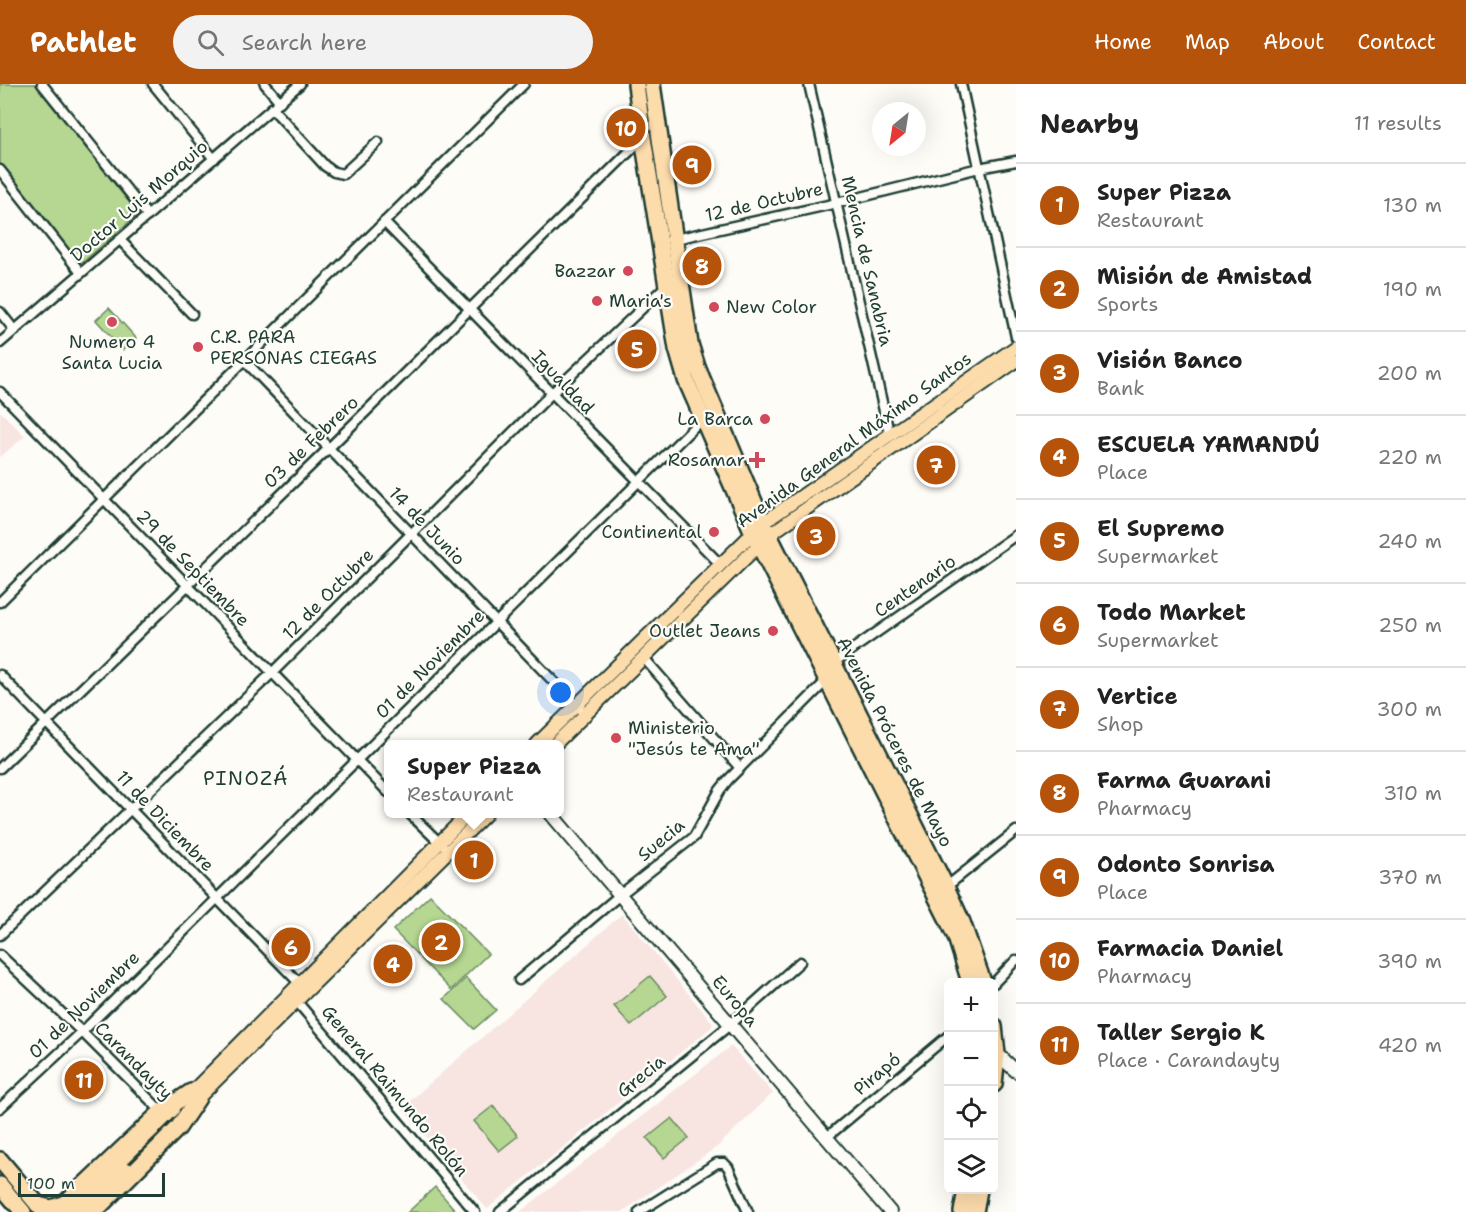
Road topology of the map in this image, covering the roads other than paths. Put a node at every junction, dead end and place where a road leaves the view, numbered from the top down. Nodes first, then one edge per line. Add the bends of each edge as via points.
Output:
1 (42, 84) edge
2 (153, 84) edge
3 (265, 84) edge
4 (300, 84) edge
5 (524, 84) edge
6 (636, 84) edge
7 (652, 84) edge
8 (809, 84) edge
9 (961, 84) edge
10 (276, 105) junction
11 (657, 123) junction
12 (643, 138) junction
13 (378, 142) dead end
14 (214, 159) junction
15 (1016, 161) edge
16 (979, 168) junction
17 (0, 170) edge
18 (837, 203) junction
19 (148, 216) junction
20 (384, 222) junction
21 (120, 240) junction
22 (667, 241) junction
23 (81, 273) junction
24 (680, 276) junction
25 (667, 285) junction
26 (469, 310) junction
27 (0, 312) edge
28 (192, 314) dead end
29 (15, 331) junction
30 (1016, 338) edge
31 (0, 343) edge
32 (1016, 347) edge
33 (245, 361) junction
34 (1016, 361) edge
35 (0, 392) edge
36 (551, 394) junction
37 (702, 419) junction
38 (891, 440) junction
39 (329, 448) junction
40 (638, 482) junction
41 (104, 499) junction
42 (761, 533) junction
43 (412, 535) junction
44 (1016, 536) edge
45 (720, 564) junction
46 (188, 584) junction
47 (0, 602) edge
48 (497, 622) junction
49 (643, 657) junction
50 (834, 663) junction
51 (272, 673) junction
52 (0, 675) edge
53 (827, 680) junction
54 (581, 710) junction
55 (47, 723) junction
56 (542, 740) edge
57 (558, 740) edge
58 (356, 760) junction
59 (0, 768) edge
60 (740, 768) junction
61 (384, 788) edge
62 (130, 808) junction
63 (415, 818) edge
64 (464, 818) edge
65 (480, 818) edge
66 (555, 818) edge
67 (1016, 831) edge
68 (444, 847) junction
69 (946, 887) junction
70 (621, 894) junction
71 (216, 898) junction
72 (0, 934) edge
73 (0, 955) edge
74 (1016, 960) edge
75 (800, 962) dead end
76 (969, 978) edge
77 (982, 978) edge
78 (998, 978) edge
79 (519, 980) dead end
80 (303, 986) junction
81 (293, 996) junction
82 (731, 1024) junction
83 (82, 1032) junction
84 (944, 1039) edge
85 (998, 1056) edge
86 (1016, 1071) edge
87 (194, 1095) junction
88 (0, 1108) edge
89 (164, 1114) junction
90 (827, 1137) junction
91 (150, 1140) junction
92 (0, 1161) edge
93 (0, 1185) edge
94 (965, 1194) edge
95 (977, 1194) edge
96 (41, 1209) edge
97 (23, 1212) edge
98 (69, 1212) edge
99 (83, 1212) edge
100 (94, 1212) edge
101 (475, 1212) edge
102 (500, 1212) edge
103 (639, 1212) edge
104 (748, 1212) edge
105 (890, 1212) edge
106 (962, 1212) edge
107 (975, 1212) edge

1 - 19 street
2 - 14 street
3 - 10 street
4 - 10 street, Doctor Luis Morquio
5 - 20 street
6 - 12 highway
7 - 11 highway
8 - 18 street, Mencia de Sanabria
9 - 16 street
10 - 13 street via 334,172 343,174
10 - 14 street, Doctor Luis Morquio
11 - 12 street, 03 de Febrero
11 - 22 highway
12 - 22 highway
12 - 26 street, 03 de Febrero
14 - 19 street, Doctor Luis Morquio
15 - 16 street, 12 de Octubre
16 - 18 street, 12 de Octubre
16 - 30 street
17 - 23 street
18 - 22 street, 12 de Octubre
18 - 38 street, Mencia de Sanabria
19 - 21 street, Doctor Luis Morquio
20 - 26 street, Igualdad
20 - 33 street
21 - 23 street, Doctor Luis Morquio
21 - 28 street
22 - 24 highway
22 - 25 highway
23 - 29 street, Doctor Luis Morquio
24 - 25 street, 12 de Octubre
24 - 42 highway via 693,355
25 - 36 street, 12 de Octubre
25 - 37 highway via 682,366
26 - 36 street, Igualdad
26 - 39 street, 03 de Febrero
27 - 29 street
29 - 31 street, Doctor Luis Morquio
32 - 38 main road, Avenida General Máximo Santos
33 - 39 street, 14 de Junio
33 - 41 street
34 - 38 main road, Avenida General Máximo Santos
35 - 41 street, 29 de Septiembre
36 - 40 street, Igualdad
36 - 43 street, 12 de Octubre
37 - 40 street, 01 de Noviembre
37 - 42 highway
38 - 42 main road, Avenida General Máximo Santos
39 - 43 street, 14 de Junio
39 - 46 street, 03 de Febrero
40 - 45 street, Igualdad
40 - 48 street, 01 de Noviembre
41 - 46 street, 29 de Septiembre
41 - 47 street
42 - 45 main road, Avenida General Máximo Santos
42 - 49 main road, Avenida General Máximo Santos
42 - 50 highway, Avenida Próceres de Mayo
42 - 53 highway, Avenida Próceres de Mayo
43 - 48 street, 14 de Junio
43 - 51 street, 12 de Octubre
44 - 50 street, Centenario
45 - 54 main road, Avenida General Máximo Santos
46 - 51 street, 29 de Septiembre
46 - 55 street, 03 de Febrero
48 - 54 street, 14 de Junio
48 - 58 street, 01 de Noviembre
49 - 54 main road, Avenida General Máximo Santos
49 - 60 street
50 - 69 highway, Avenida Próceres de Mayo
51 - 58 street, 29 de Septiembre
51 - 62 street, 12 de Octubre
52 - 55 street, 11 de Diciembre
53 - 60 street, Suecia
53 - 76 highway, Avenida Próceres de Mayo via 947,918
54 - 56 main road, Avenida General Máximo Santos
54 - 57 main road, Avenida General Máximo Santos
55 - 59 street, 03 de Febrero
55 - 62 street, 11 de Diciembre
58 - 61 street, 29 de Septiembre
58 - 71 street, 01 de Noviembre
60 - 70 street, Suecia via 720,790 694,837
62 - 71 street, 11 de Diciembre
62 - 72 street, 12 de Octubre
63 - 68 street
64 - 68 main road
65 - 68 main road
66 - 70 street, Europa
67 - 69 street
68 - 80 main road
69 - 77 highway, Avenida Próceres de Mayo
70 - 79 street, Suecia
70 - 82 street, Europa
71 - 80 street, 11 de Diciembre
71 - 83 street, 01 de Noviembre
73 - 83 street, Carandayty
74 - 78 street
75 - 82 street, Grecia
80 - 81 main road
81 - 87 main road
81 - 101 street, General Raimundo Rolón
82 - 90 street, Europa
82 - 102 street, Grecia
83 - 88 street, 01 de Noviembre
83 - 89 street, Carandayty
84 - 90 street, Pirapó
85 - 86 street
87 - 89 highway
87 - 91 main road
87 - 100 highway via 178,1128
89 - 91 main road
89 - 96 highway via 64,1204
90 - 105 street, Europa
91 - 98 main road
91 - 99 main road
92 - 96 highway
93 - 97 highway
94 - 106 highway
95 - 107 highway
103 - 104 street via 717,1163 728,1167

